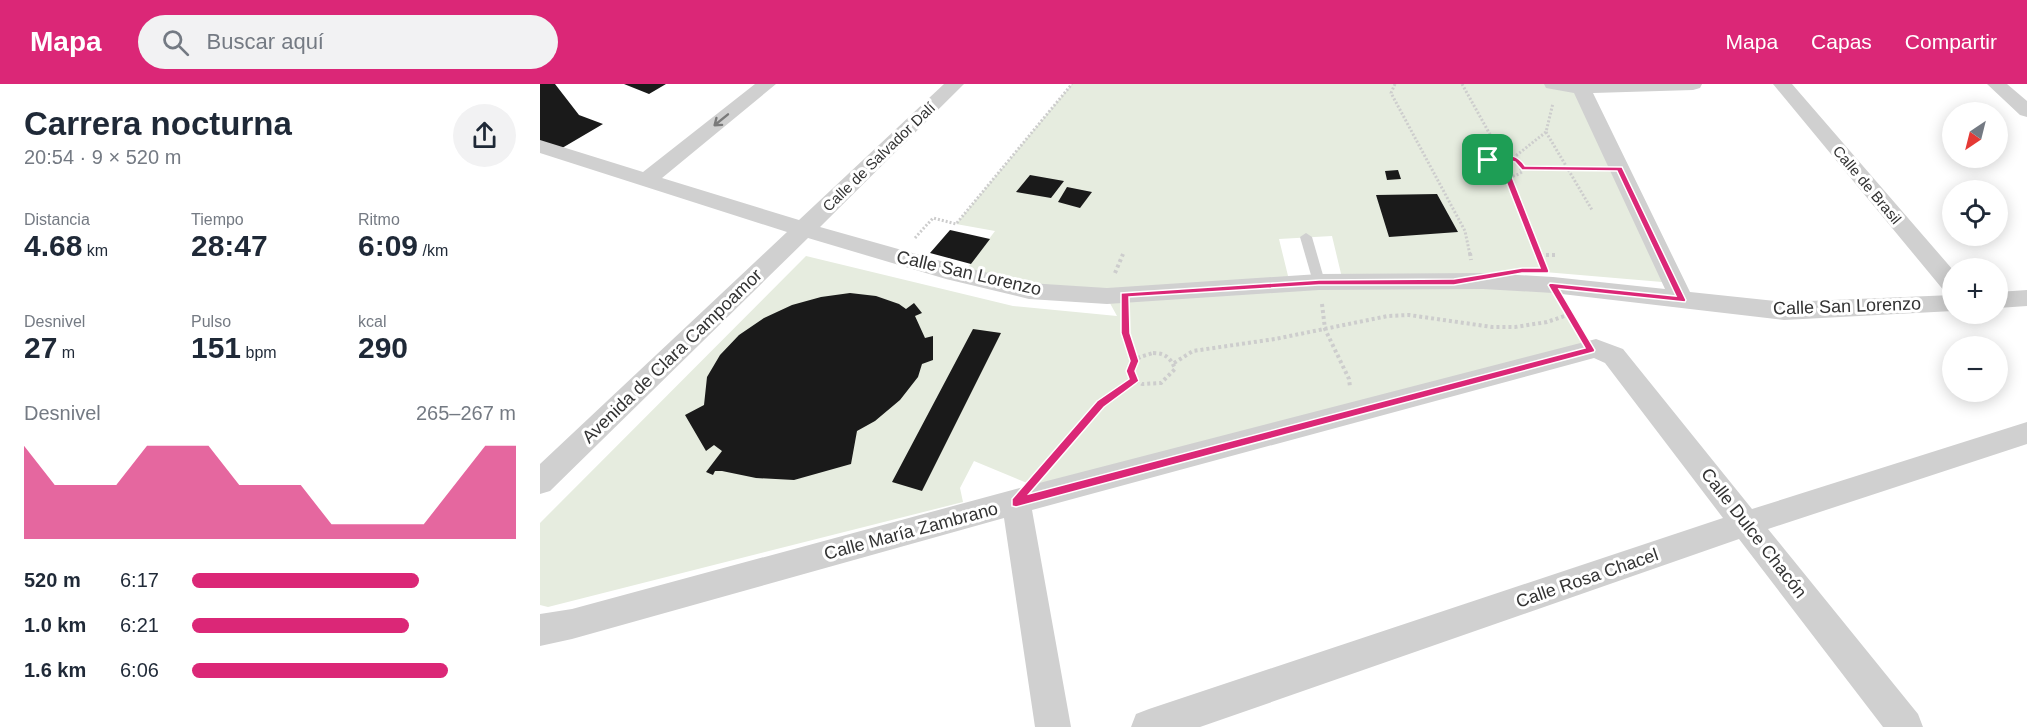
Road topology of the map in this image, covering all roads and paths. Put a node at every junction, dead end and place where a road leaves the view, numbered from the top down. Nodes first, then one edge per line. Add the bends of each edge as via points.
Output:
1 (955, 84) edge
2 (1072, 84) edge
3 (1395, 84) edge
4 (1462, 84) edge
5 (1556, 84) edge
6 (1693, 84) edge
7 (1782, 84) edge
8 (1996, 84) edge
9 (761, 85) edge
10 (1580, 86) edge
11 (2027, 111) edge
12 (1546, 132) junction
13 (540, 146) edge
14 (1502, 156) junction
15 (1514, 158) junction
16 (1567, 167) junction
17 (1522, 168) junction
18 (1619, 168) junction
19 (1508, 177) junction
20 (646, 180) junction
21 (1592, 210) dead end
22 (803, 229) junction
23 (1306, 237) dead end
24 (897, 257) junction
25 (1548, 266) junction
26 (1942, 274) edge
27 (1471, 280) junction
28 (1319, 282) junction
29 (2027, 284) edge
30 (2008, 285) edge
31 (1942, 288) edge
32 (1678, 292) junction
33 (1124, 295) junction
34 (2027, 298) edge
35 (2008, 299) edge
36 (1942, 304) edge
37 (1570, 314) junction
38 (1325, 329) junction
39 (1593, 349) junction
40 (1134, 361) junction
41 (1174, 363) junction
42 (1135, 381) junction
43 (1352, 413) junction
44 (2027, 433) edge
45 (540, 482) edge
46 (1016, 502) junction
47 (1748, 523) junction
48 (540, 630) edge
49 (1053, 727) edge
50 (1149, 727) edge
51 (1905, 727) edge

1 - 22 street, Calle de Salvador Dalí
2 - 24 path via 956,224 933,218
3 - 27 path via 1391,93 1465,231
4 - 14 path
5 - 10 street
5 - 12 path
6 - 10 street
7 - 26 street, Calle de Brasil
8 - 11 street
9 -> 20 street
10 - 18 street
12 - 15 path
12 - 16 path
13 - 20 street, Calle San Lorenzo
14 - 15 path
14 - 19 path via 1491,158 1486,166 1496,176
15 - 17 path
16 - 17 path
16 - 18 path
16 - 21 path
17 - 19 path via 1518,175
18 - 32 street
19 - 25 path
20 - 22 street, Calle San Lorenzo
22 - 24 street, Calle San Lorenzo
22 - 45 street, Avenida de Clara Campoamor
23 - 28 lane
24 - 33 street, Calle San Lorenzo via 1029,291
25 - 27 street, Calle San Lorenzo
25 - 32 street, Calle San Lorenzo
25 - 37 path
27 - 28 street, Calle San Lorenzo
28 - 33 street, Calle San Lorenzo
28 - 38 path
29 - 30 street
31 - 32 street via 1773,296
32 - 36 street, Calle San Lorenzo via 1784,311
33 - 40 path via 1126,333
34 - 35 street
37 - 38 path via 1515,327 1409,315
37 - 39 path
38 - 41 path via 1193,351
38 - 43 path via 1349,379
39 - 43 street, Calle María Zambrano
39 - 47 street, Calle Dulce Chacón via 1614,356
40 - 41 path via 1146,354 1160,353
40 - 42 path via 1130,371
41 - 42 path via 1173,374 1163,383 1148,386
42 - 46 path via 1100,404
43 - 46 street, Calle María Zambrano
44 - 47 street, Calle Rosa Chacel
46 - 48 street, Calle María Zambrano
46 - 49 street
47 - 50 street, Calle Rosa Chacel
47 - 51 street, Calle Dulce Chacón

